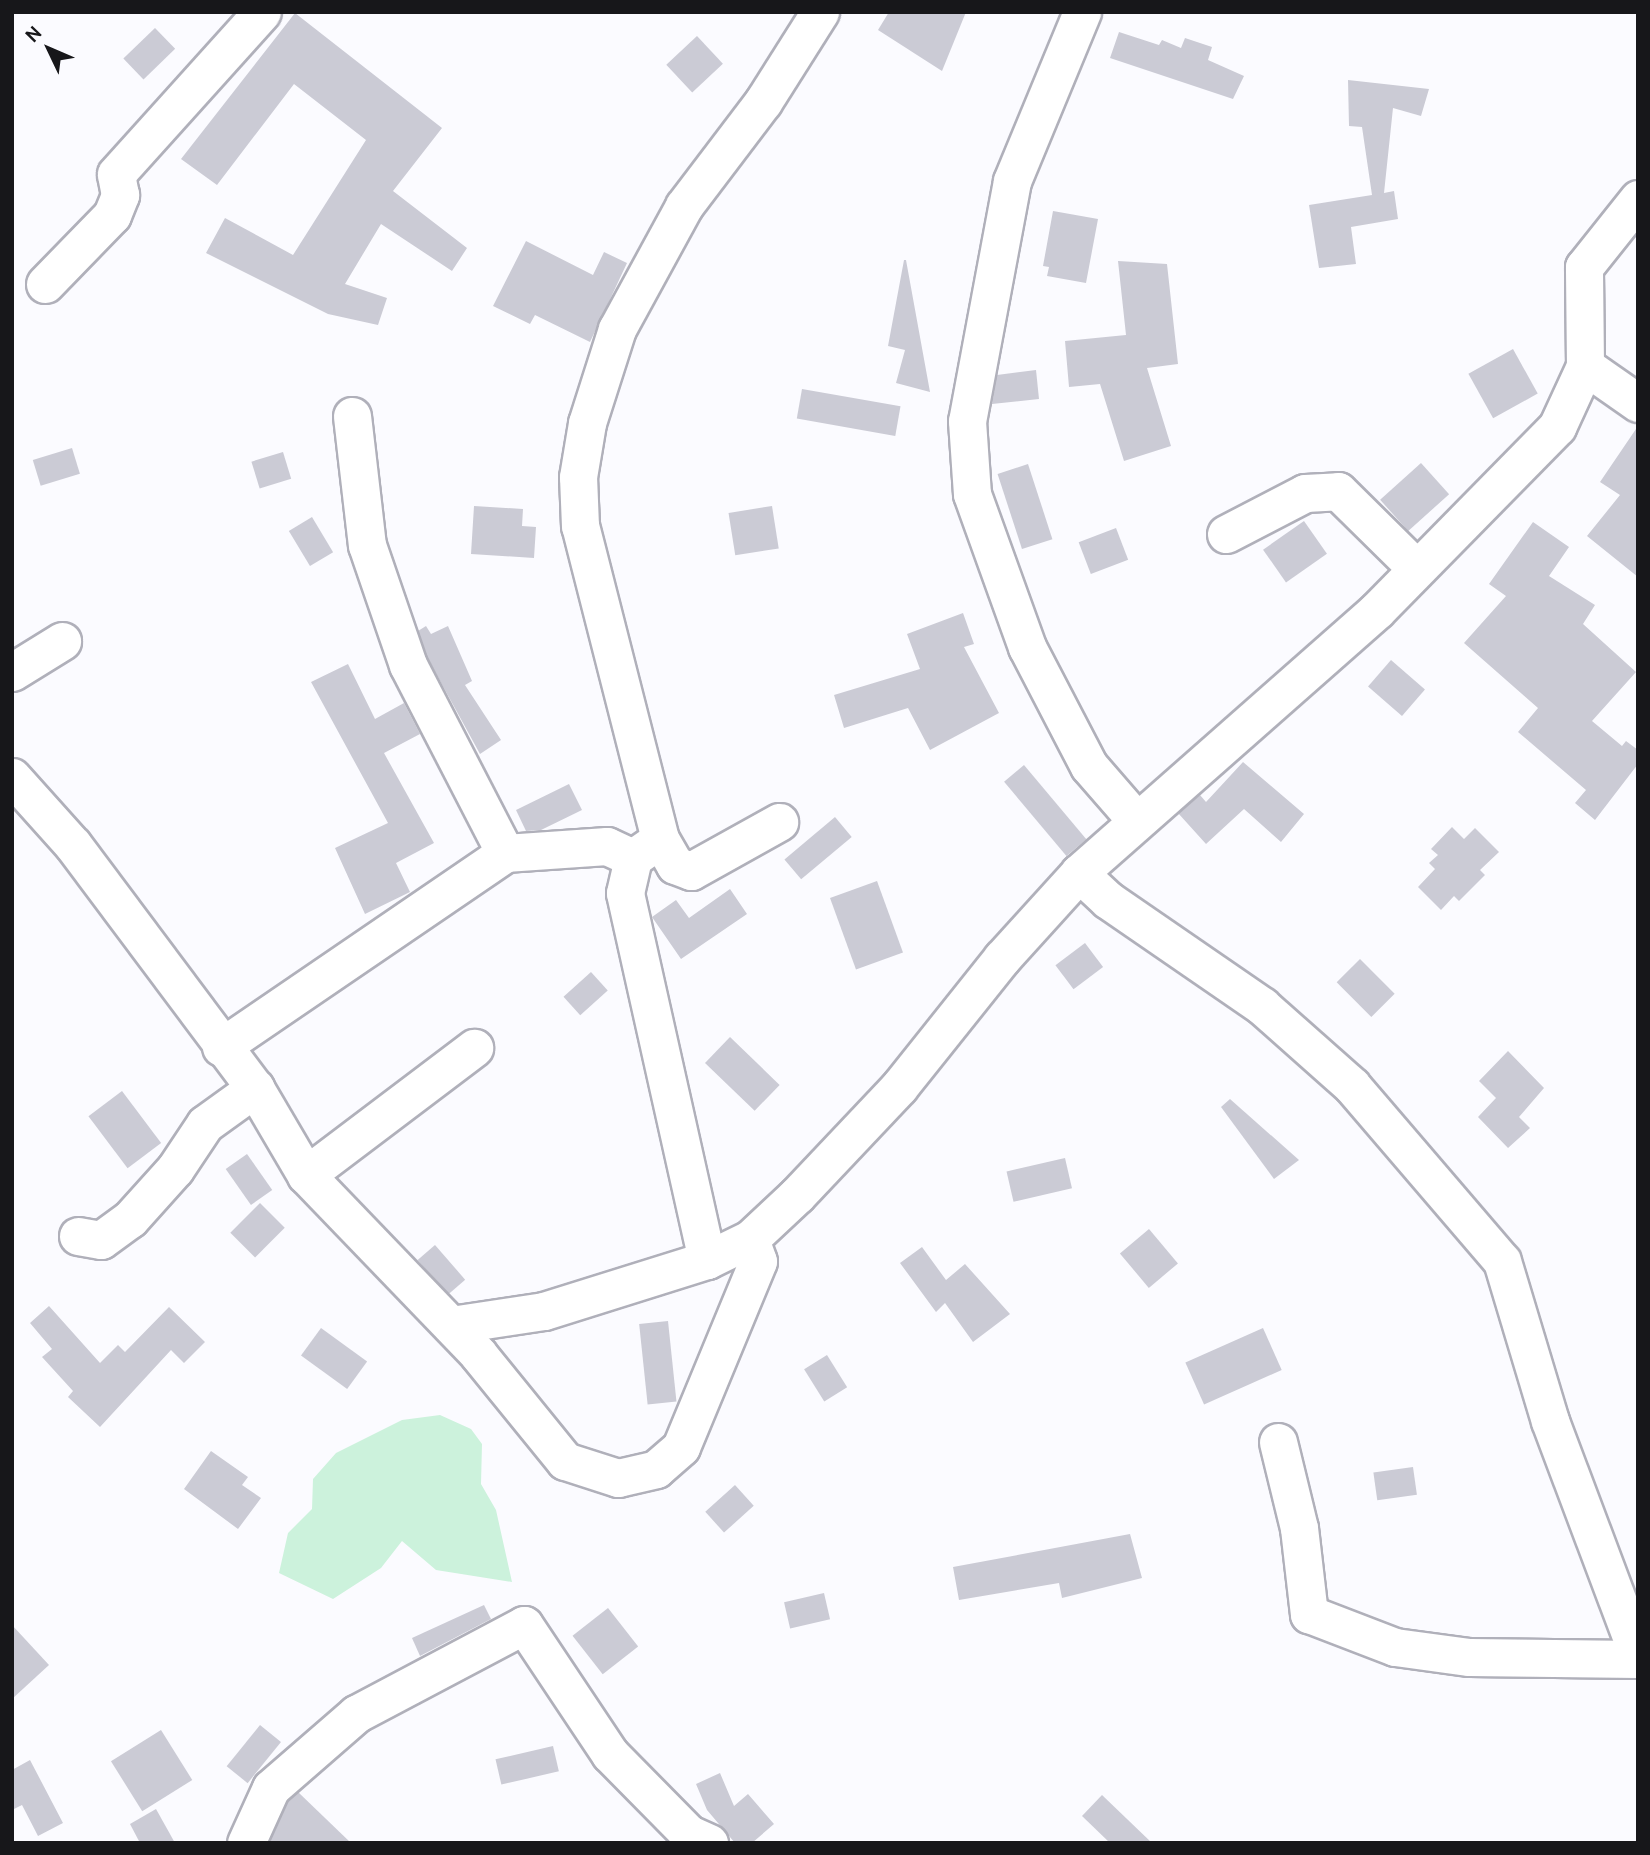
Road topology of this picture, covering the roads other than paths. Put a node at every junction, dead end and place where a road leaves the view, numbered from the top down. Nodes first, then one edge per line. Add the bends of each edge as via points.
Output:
1 (262, 12) edge
2 (820, 12) edge
3 (1082, 12) edge
4 (1638, 199) edge
5 (45, 284) dead end
6 (1585, 366) junction
7 (1638, 403) edge
8 (352, 416) dead end
9 (1226, 534) dead end
10 (1415, 567) junction
11 (62, 641) dead end
12 (12, 672) edge
13 (12, 777) edge
14 (1136, 820) junction
15 (779, 822) dead end
16 (646, 848) junction
17 (505, 853) junction
18 (1079, 873) junction
19 (222, 1047) junction
20 (474, 1048) dead end
21 (255, 1088) junction
22 (306, 1175) junction
23 (78, 1236) dead end
24 (750, 1238) junction
25 (707, 1260) junction
26 (451, 1325) junction
27 (1278, 1442) dead end
28 (1638, 1657) edge
29 (246, 1843) edge
30 (709, 1843) edge

1 - 5 street via 116,174 120,195 112,215
2 - 16 street via 763,102 684,206 617,329 587,423 578,477 580,526
3 - 14 street via 1012,181 967,421 972,495 1027,646 1089,765
4 - 6 street via 1584,267
6 - 7 street
6 - 10 street via 1557,428
8 - 17 street via 367,545 408,665
9 - 10 street via 1305,493 1338,491
10 - 14 street via 1377,610
11 - 12 street
13 - 19 street via 73,845
14 - 18 street
15 - 16 street via 691,871
16 - 17 street
16 - 25 street via 625,893
17 - 19 street
18 - 24 street via 1002,958 899,1087
18 - 28 street via 1108,900 1262,1006 1352,1086 1502,1261 1550,1421 1630,1621
19 - 21 street
20 - 22 street
21 - 22 street
21 - 23 street via 205,1124 175,1169 130,1219 101,1240
22 - 26 street
24 - 25 street
24 - 26 street via 758,1262 709,1388 681,1447 656,1469 618,1478 565,1461
25 - 26 street via 544,1311
27 - 28 street via 1299,1528 1309,1614 1395,1647 1469,1657
29 - 30 street via 271,1788 356,1714 524,1625 610,1754 689,1834

